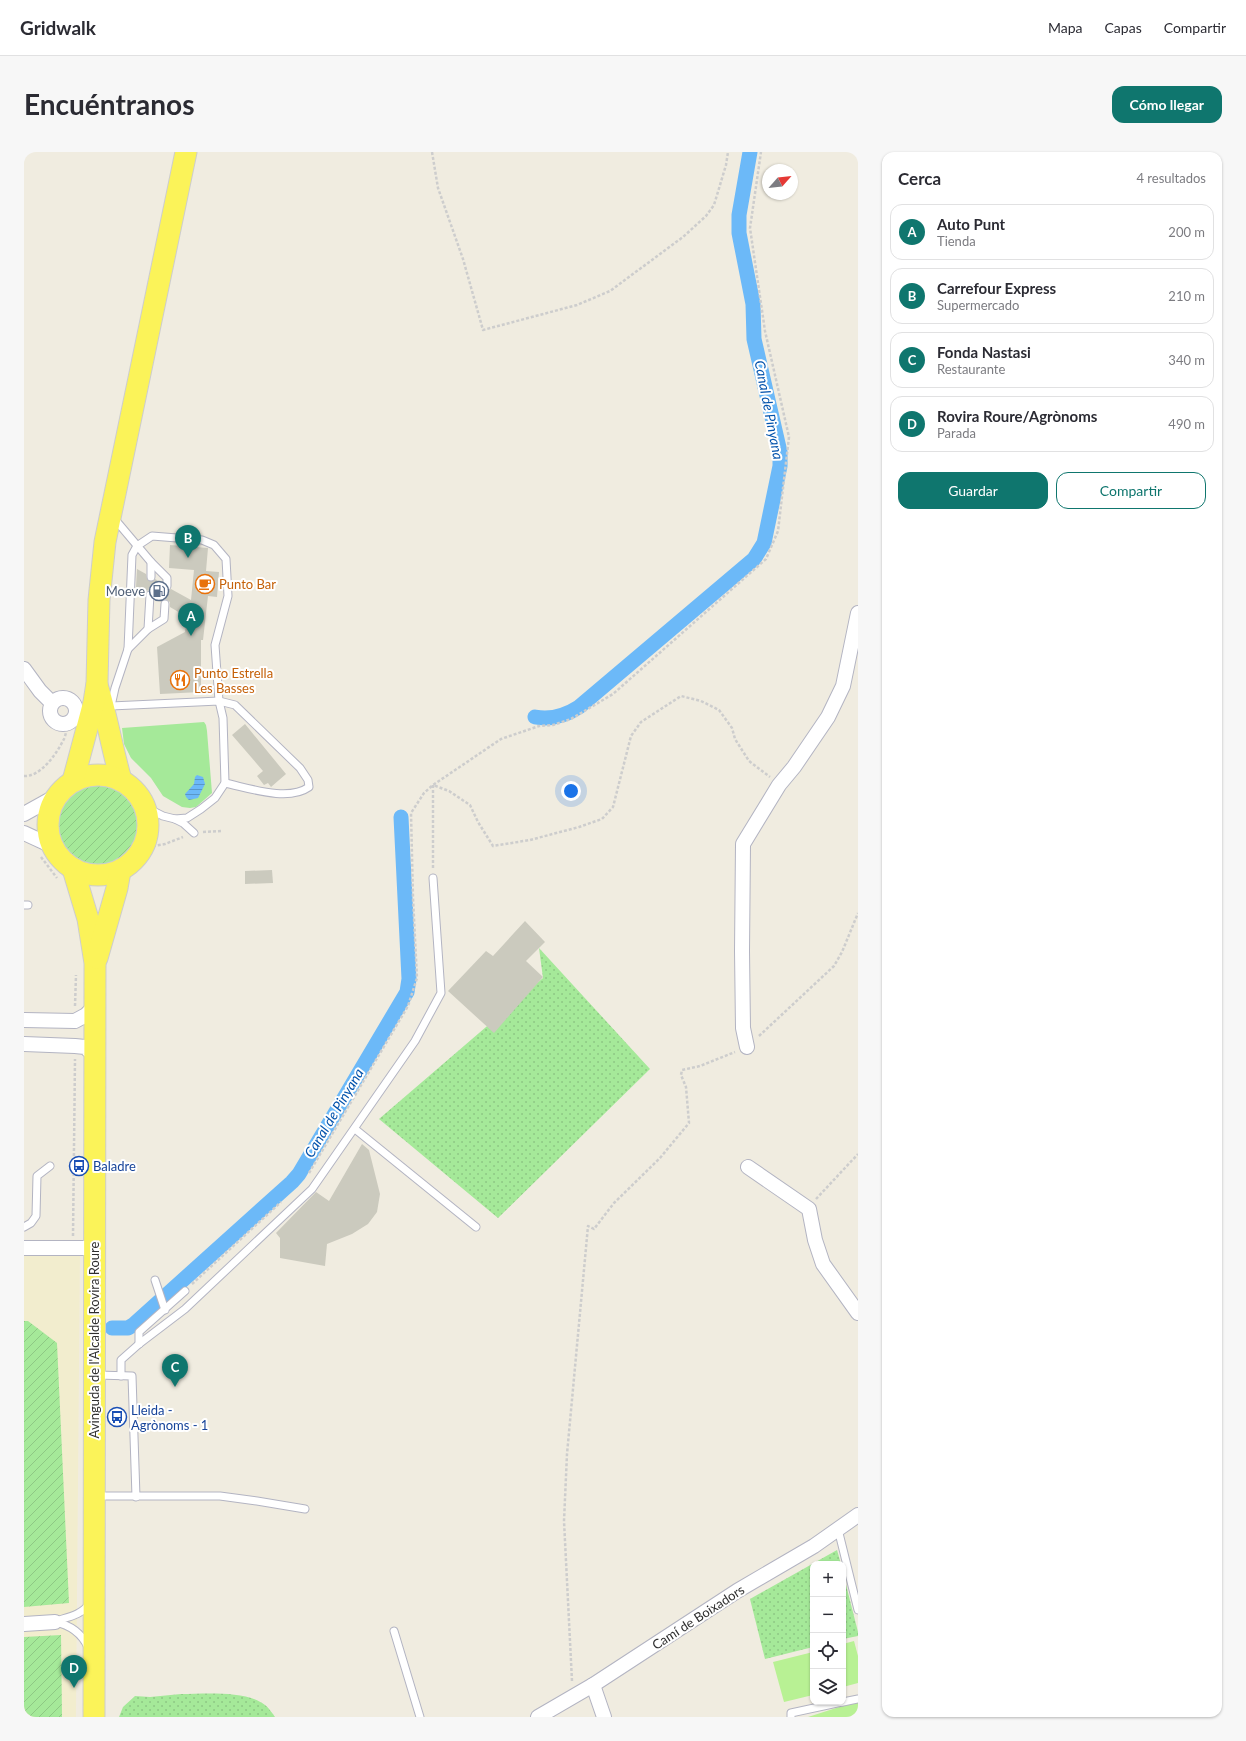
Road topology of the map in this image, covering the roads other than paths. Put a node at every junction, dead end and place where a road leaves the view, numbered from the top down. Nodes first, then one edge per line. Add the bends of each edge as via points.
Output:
1 (186, 152) edge
2 (110, 514) junction
3 (137, 546) junction
4 (152, 562) junction
5 (151, 577) dead end
6 (167, 586) dead end
7 (150, 595) dead end
8 (165, 604) dead end
9 (858, 613) edge
10 (148, 629) junction
11 (128, 649) junction
12 (24, 669) edge
13 (96, 683) junction
14 (219, 701) junction
15 (52, 702) junction
16 (109, 709) junction
17 (121, 780) junction
18 (226, 783) junction
19 (66, 788) junction
20 (145, 807) junction
21 (24, 814) edge
22 (175, 819) junction
23 (24, 832) edge
24 (194, 833) road end
25 (52, 846) junction
26 (73, 869) junction
27 (120, 871) junction
28 (433, 878) road end
29 (96, 963) junction
30 (96, 1006) junction
31 (24, 1020) edge
32 (24, 1044) edge
33 (747, 1047) road end
34 (95, 1056) junction
35 (355, 1129) junction
36 (50, 1166) dead end
37 (748, 1167) dead end
38 (24, 1227) edge
39 (476, 1227) dead end
40 (24, 1248) edge
41 (94, 1248) junction
42 (155, 1280) dead end
43 (185, 1291) road end
44 (164, 1307) junction
45 (858, 1313) edge
46 (140, 1344) junction
47 (94, 1375) junction
48 (121, 1376) junction
49 (94, 1496) junction
50 (136, 1497) junction
51 (305, 1509) dead end
52 (858, 1515) edge
53 (838, 1529) junction
54 (94, 1596) junction
55 (858, 1610) edge
56 (55, 1622) junction
57 (24, 1624) edge
58 (394, 1631) dead end
59 (94, 1675) junction
60 (593, 1685) junction
61 (858, 1698) edge
62 (846, 1701) edge
63 (828, 1705) edge
64 (94, 1717) edge
65 (420, 1717) edge
66 (538, 1717) edge
67 (604, 1717) edge
68 (791, 1717) edge

1 - 2 main road
2 - 3 lane
2 - 13 main road via 99,600
3 - 4 lane
3 - 11 lane via 132,554
3 - 14 lane via 152,536 202,540 214,545 226,559 228,596 215,644
4 - 5 lane
4 - 6 lane via 167,578
7 - 10 lane
8 - 10 lane via 164,619
9 - 33 street via 843,686 828,717 779,785 743,844 742,951 744,1028
10 - 11 lane
11 - 16 lane
12 - 15 street via 40,691
13 - 16 main road
13 - 19 main road via 94,702
14 - 16 lane
14 - 18 lane via 223,718
14 - 18 lane via 235,704 300,768 308,780 309,787 304,791 269,793
15 - 15 street via 63,697 71,700 76,706 76,714 72,721 59,724 52,719
16 - 17 main road via 114,757
17 - 19 main road via 97,775 85,777
17 - 20 main road via 138,794
18 - 22 lane via 215,798 201,810 186,818
19 - 21 street
19 - 25 main road via 54,801 48,816
20 - 22 lane
20 - 27 main road via 149,823 143,848 133,862
22 - 24 lane
23 - 25 street
25 - 26 main road via 61,859
26 - 27 main road via 96,876
26 - 29 main road via 88,919
27 - 29 main road
28 - 35 lane via 441,993 415,1041
29 - 30 main road, Avinguda de l'Alcalde Rovira Roure
30 - 31 street via 75,1020
30 - 34 main road, Avinguda de l'Alcalde Rovira Roure
32 - 34 street via 85,1047
34 - 41 main road, Avinguda de l'Alcalde Rovira Roure
35 - 39 lane
35 - 46 lane via 312,1189 185,1310
36 - 38 lane via 38,1176 36,1216
37 - 45 street via 809,1209 823,1264
40 - 41 street
41 - 47 main road, Avinguda de l'Alcalde Rovira Roure
42 - 44 lane
43 - 44 lane
44 - 46 lane via 139,1332
46 - 48 lane via 122,1360
47 - 48 lane
47 - 49 main road, Avinguda de l'Alcalde Rovira Roure
48 - 50 lane via 132,1376
49 - 50 lane
49 - 54 main road, Avinguda de l'Alcalde Rovira Roure
50 - 51 lane via 220,1496
52 - 53 street, Camí de Boixadors
53 - 55 lane
53 - 60 street, Camí de Boixadors
54 - 56 lane via 83,1611
54 - 59 main road, Avinguda de l'Alcalde Rovira Roure
56 - 57 street
56 - 59 lane via 66,1624 85,1640 90,1651
58 - 65 lane
59 - 64 main road, Avinguda de l'Alcalde Rovira Roure
60 - 66 street, Camí de Boixadors
60 - 67 street
61 - 62 lane
63 - 68 lane via 791,1713

